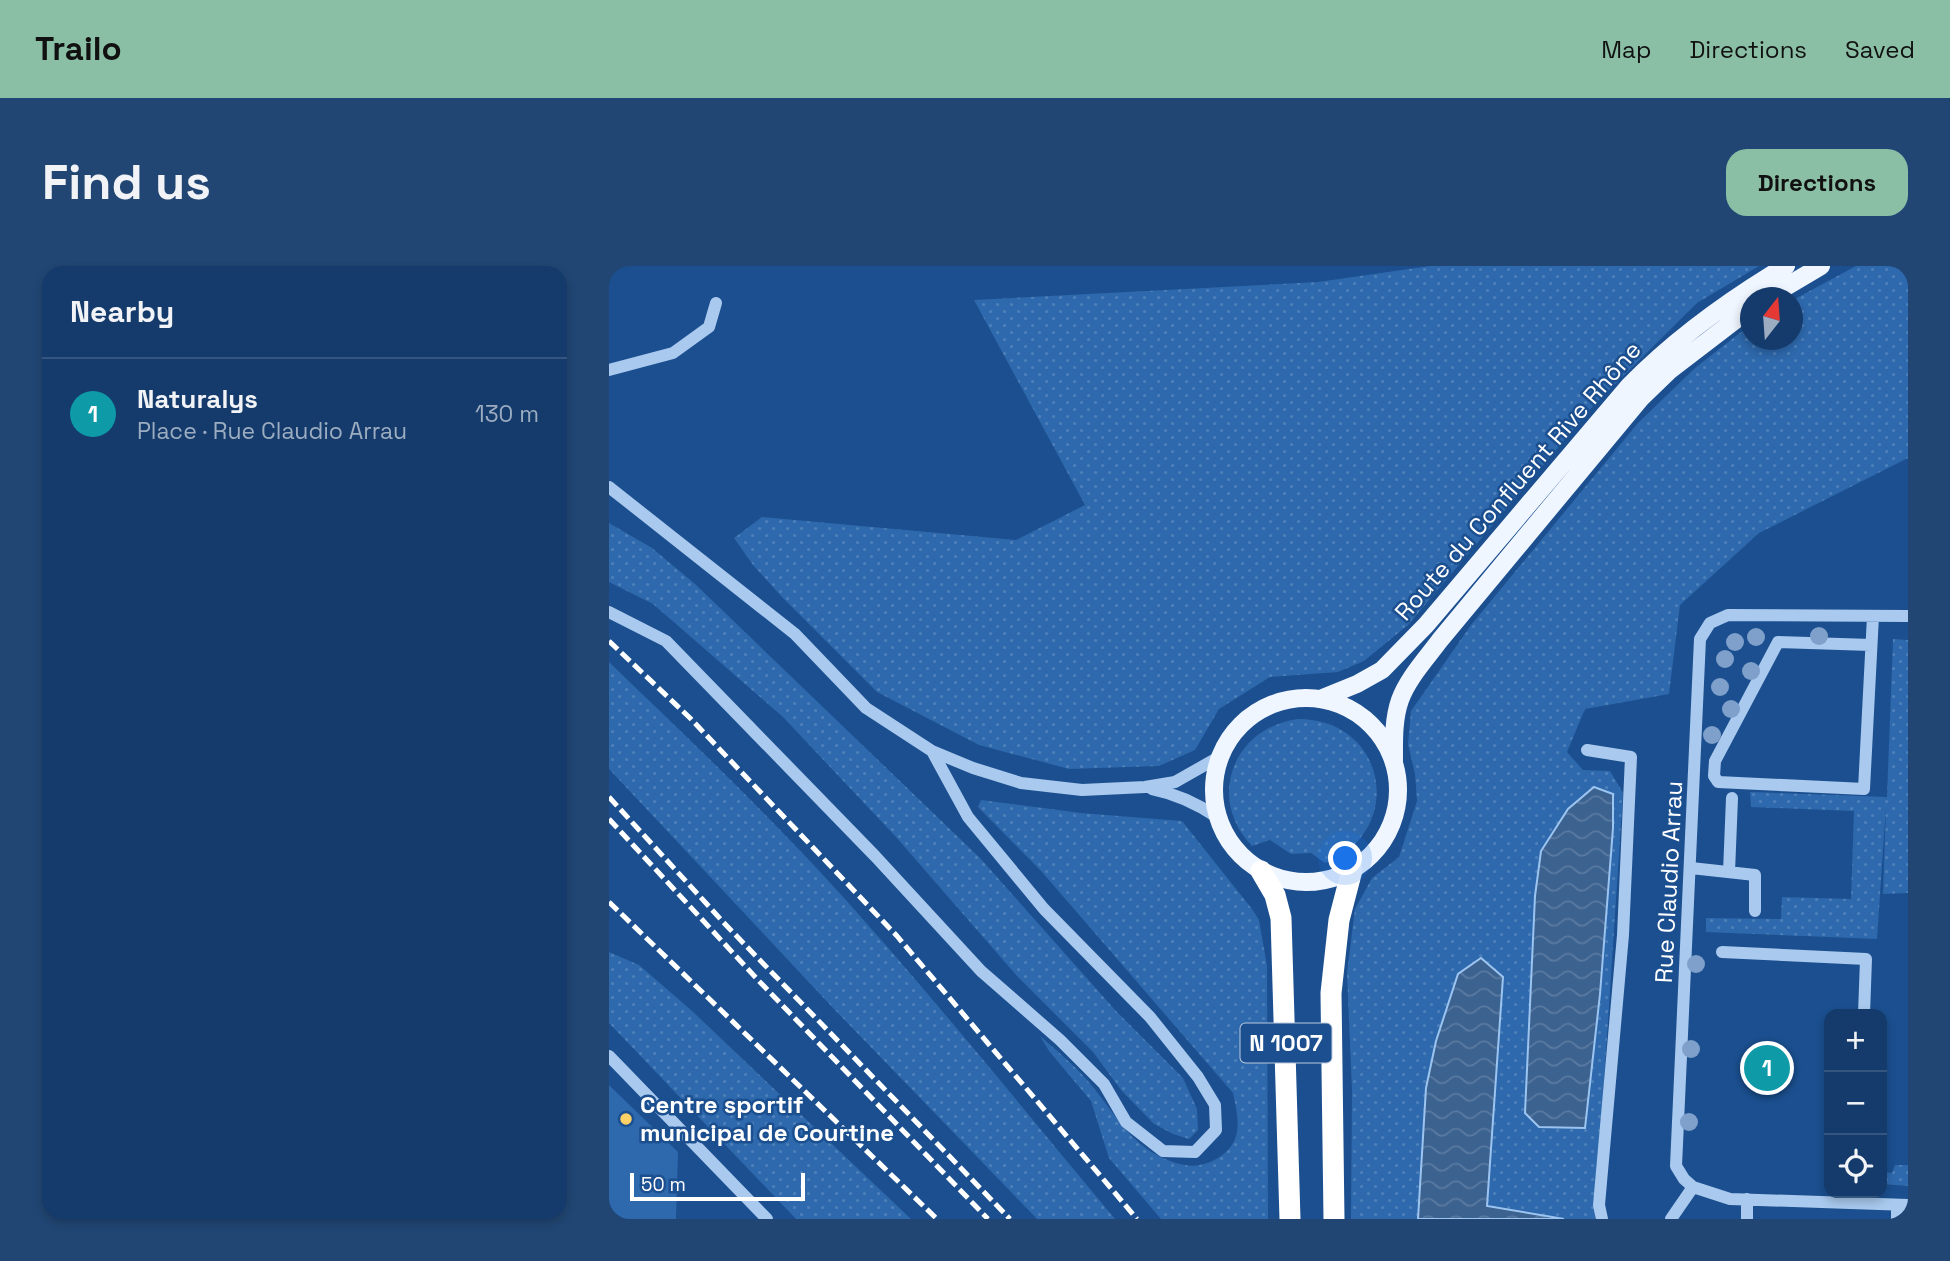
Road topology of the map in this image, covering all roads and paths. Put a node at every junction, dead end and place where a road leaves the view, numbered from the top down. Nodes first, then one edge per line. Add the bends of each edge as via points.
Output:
1 (1786, 266) edge
2 (1821, 266) edge
3 (1786, 287) edge
4 (716, 303) dead end
5 (1740, 316) edge
6 (609, 370) edge
7 (609, 487) edge
8 (609, 612) edge
9 (1873, 616) junction
10 (1908, 616) edge
11 (1871, 645) junction
12 (1320, 699) junction
13 (1587, 750) dead end
14 (932, 751) junction
15 (1219, 757) junction
16 (1394, 762) junction
17 (1145, 787) junction
18 (1732, 798) dead end
19 (1217, 817) junction
20 (1691, 867) junction
21 (1352, 870) junction
22 (1261, 871) junction
23 (1729, 872) junction
24 (1755, 911) dead end
25 (1722, 952) dead end
26 (1864, 1009) edge
27 (609, 1056) edge
28 (1693, 1186) junction
29 (1858, 1198) edge
30 (1747, 1199) junction
31 (1902, 1205) edge
32 (764, 1215) edge
33 (1290, 1219) edge
34 (1334, 1219) edge
35 (1602, 1219) edge
36 (1671, 1219) edge
37 (1747, 1219) edge
38 (1897, 1219) edge

1 - 12 main road, Route du Confluent Rive Rhône via 1659,355 1382,670
2 - 3 main road
4 - 6 street via 709,327 673,354
5 - 16 main road, Route du Confluent Rive Rhône via 1641,398 1440,640 1399,702
7 - 14 street via 795,634 866,708
8 - 14 street via 666,640 981,971 1104,1084 1126,1122 1163,1151 1195,1152 1216,1130 1215,1105 1198,1077 1150,1017 1044,909 968,817
9 - 10 street
9 - 11 street
9 - 20 street, Rue Claudio Arrau via 1728,615 1710,623 1700,639
11 - 11 street via 1864,789 1718,782 1715,761 1778,642
12 - 15 main road via 1282,701 1264,708 1236,729
12 - 16 main road via 1366,720
13 - 35 street via 1631,757 1623,935 1599,1205
14 - 17 street via 1021,783 1082,790
15 - 17 street via 1175,782
15 - 19 main road via 1213,797
16 - 21 main road via 1398,793 1392,823 1383,842
17 - 19 street via 1184,798
18 - 23 street
19 - 22 main road via 1242,857
20 - 23 street
20 - 28 street, Rue Claudio Arrau via 1676,1166
21 - 22 main road via 1307,882 1283,880
21 - 34 highway, N 1007 via 1339,920 1331,993
22 - 33 highway, N 1007 via 1282,918
23 - 24 street via 1755,875
25 - 26 street via 1866,959
27 - 32 street
28 - 30 street via 1730,1199
28 - 36 street
29 - 30 street
29 - 31 street
30 - 37 street
31 - 38 street

